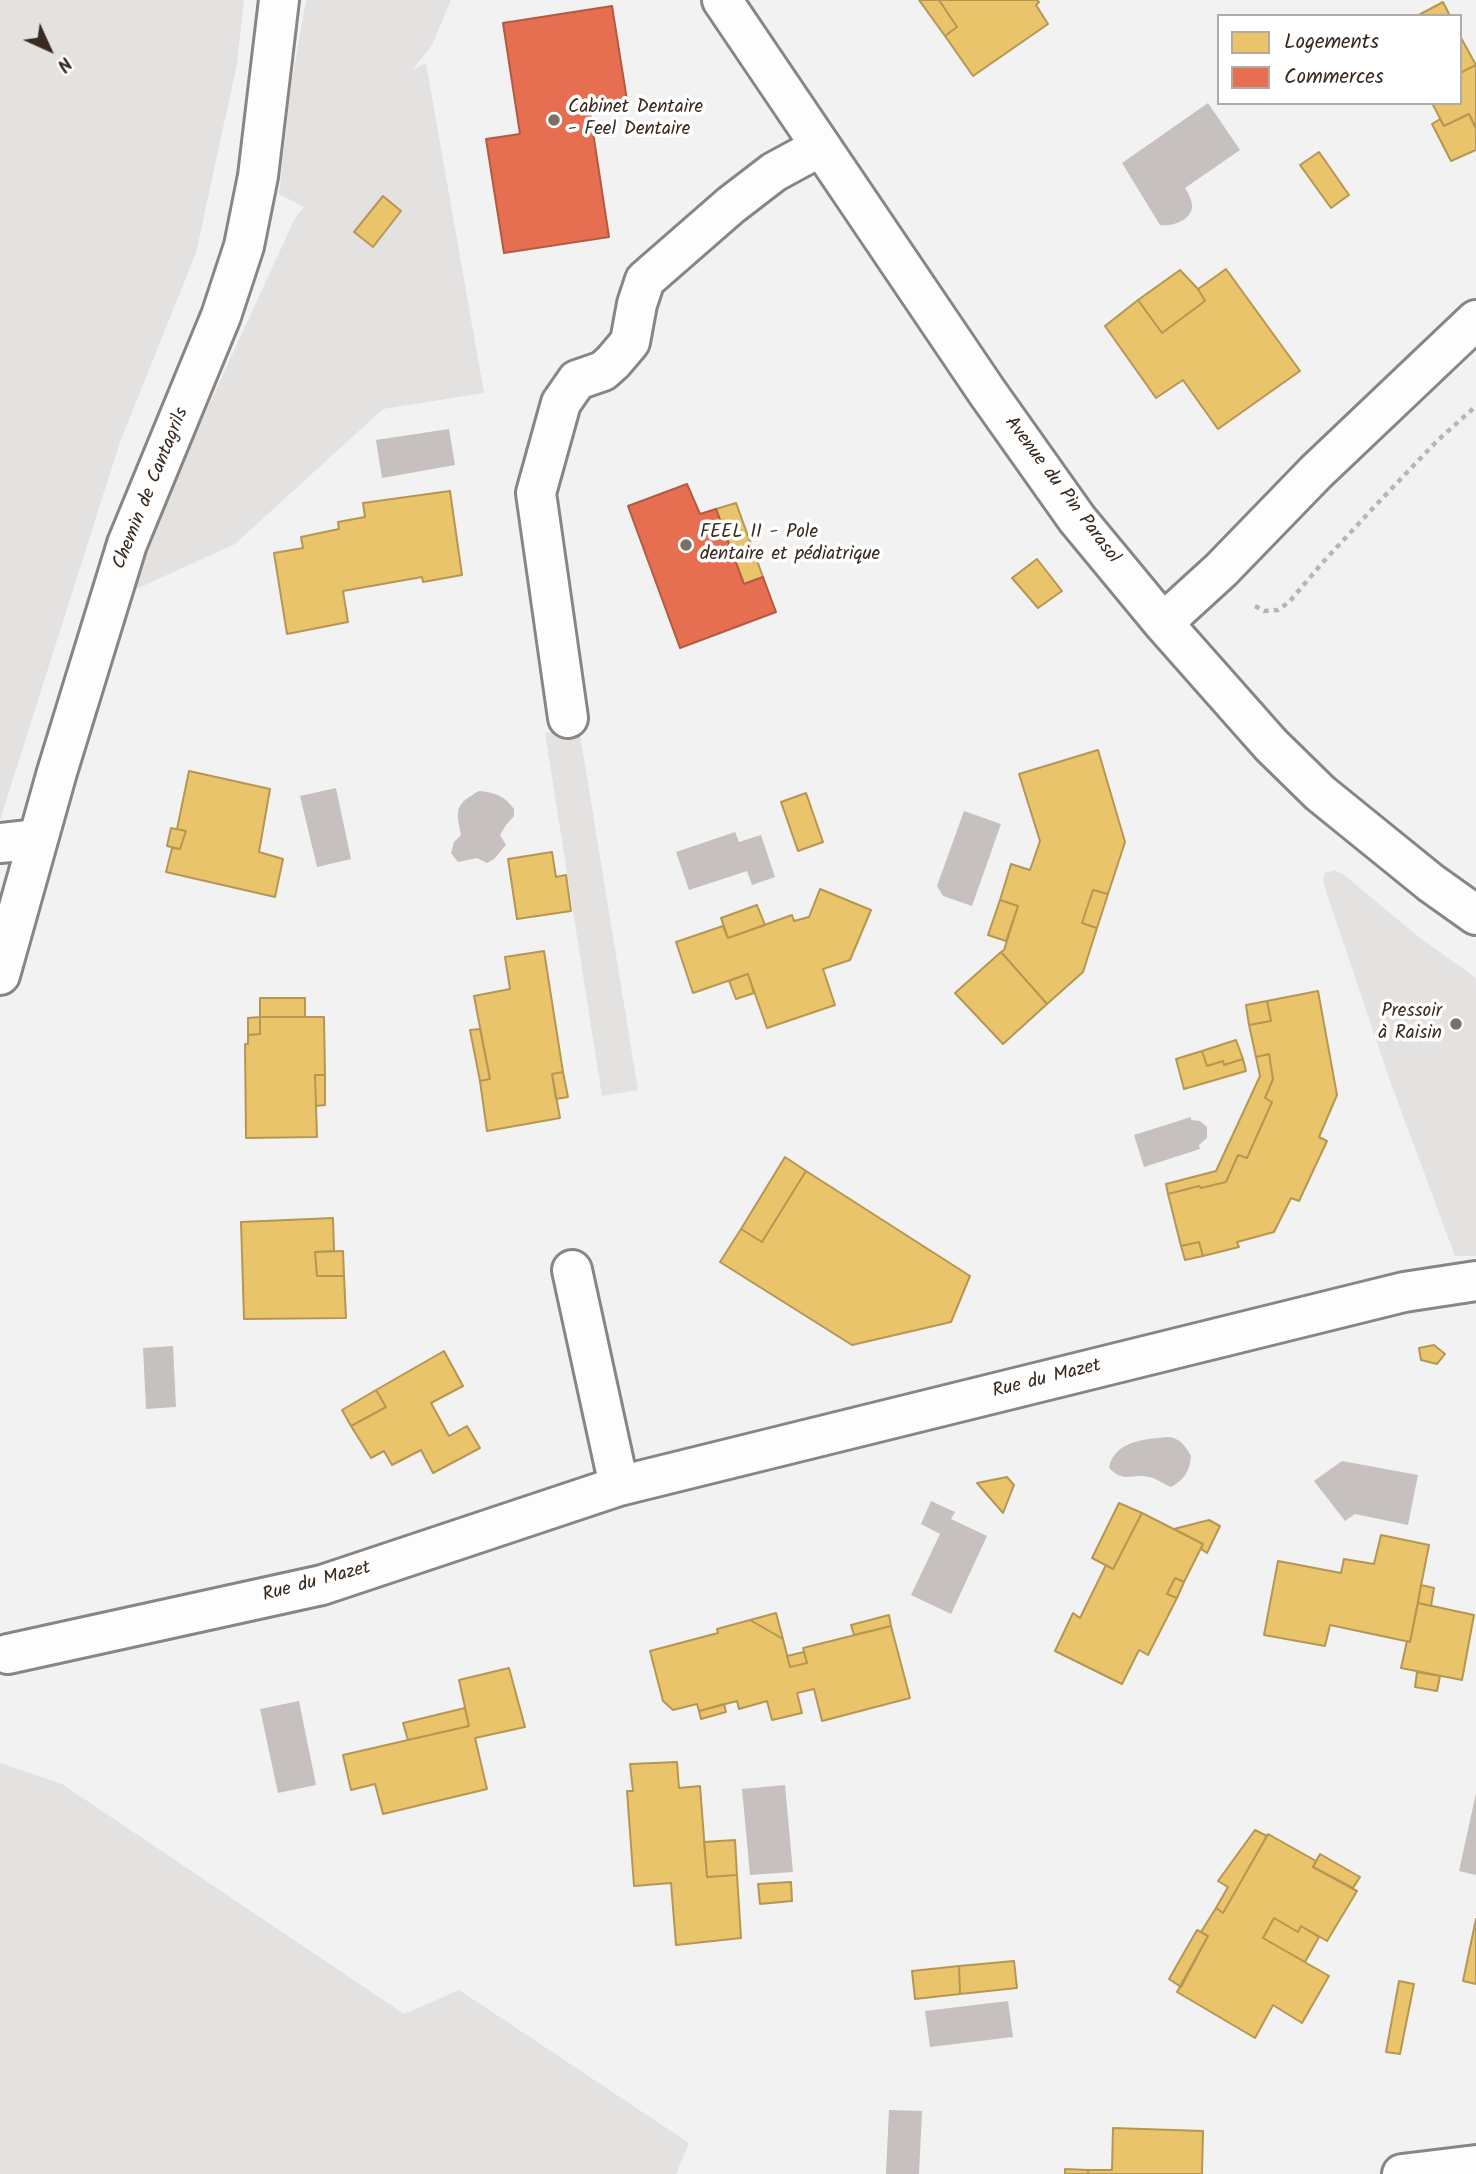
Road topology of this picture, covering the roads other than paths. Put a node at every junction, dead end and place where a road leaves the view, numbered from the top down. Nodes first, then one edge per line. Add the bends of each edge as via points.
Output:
1 (279, 0) edge
2 (722, 0) edge
3 (820, 147) junction
4 (1476, 320) edge
5 (1163, 623) junction
6 (568, 718) dead end
7 (38, 839) junction
8 (0, 843) edge
9 (1476, 915) edge
10 (0, 975) edge
11 (572, 1270) dead end
12 (1476, 1281) edge
13 (619, 1486) junction
14 (9, 1654) dead end
15 (1465, 2169) edge
16 (1402, 2174) edge

1 - 7 street, Chemin de Cantagrils via 258,176 244,246 221,316 127,544
2 - 3 street, Avenue du Pin Parasol
3 - 5 street, Avenue du Pin Parasol via 1077,519
3 - 6 street via 774,172 645,280 629,342 603,371 576,380 561,403 536,493
4 - 5 street
5 - 9 street, Avenue du Pin Parasol via 1320,793
7 - 8 street
7 - 10 street, Chemin de Cantagrils
11 - 13 street
12 - 13 street, Rue du Mazet via 1404,1292
13 - 14 street, Rue du Mazet via 322,1585
15 - 16 street

